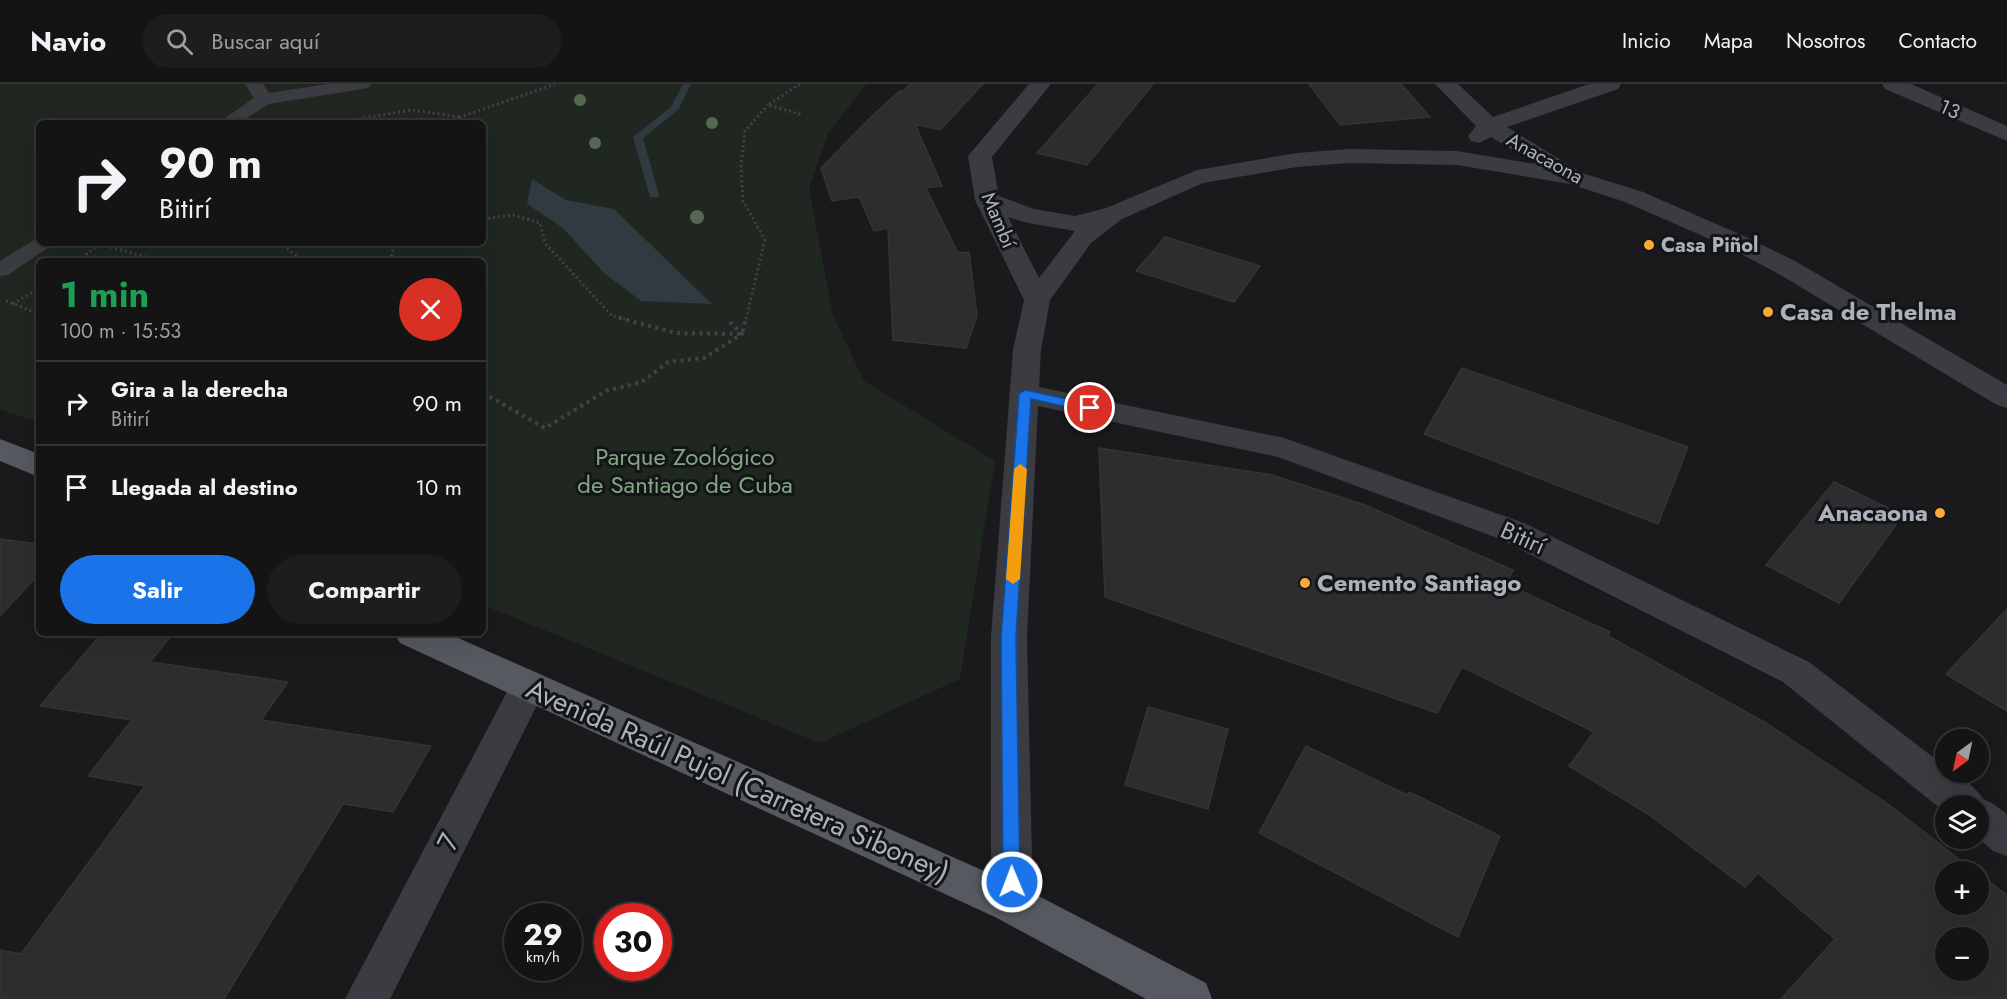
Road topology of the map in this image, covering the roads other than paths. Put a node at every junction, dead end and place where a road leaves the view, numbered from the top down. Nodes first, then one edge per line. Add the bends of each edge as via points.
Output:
1 (362, 84) edge
2 (1040, 84) edge
3 (1446, 84) edge
4 (1610, 84) edge
5 (1893, 84) edge
6 (259, 91) edge
7 (230, 120) edge
8 (1489, 126) junction
9 (2007, 134) edge
10 (1457, 158) junction
11 (1574, 178) junction
12 (987, 200) junction
13 (1113, 214) junction
14 (37, 246) edge
15 (0, 270) edge
16 (1037, 300) junction
17 (1025, 394) junction
18 (2007, 398) edge
19 (0, 449) edge
20 (36, 465) edge
21 (419, 636) edge
22 (528, 685) junction
23 (1952, 795) edge
24 (1989, 824) edge
25 (2007, 838) edge
26 (1012, 904) junction
27 (367, 999) edge
28 (1190, 999) edge

1 - 6 lane
2 - 12 street, Mambí via 981,156
3 - 8 street, Anacaona
4 - 8 street
5 - 9 street, 13
6 - 7 lane
8 - 10 street
8 - 11 street, Anacaona
10 - 11 street
10 - 13 street via 1349,156 1248,166 1197,177
11 - 18 street, Anacaona via 1634,197 1737,242
12 - 13 street via 1028,216 1075,224
12 - 16 street, Mambí
13 - 16 street via 1082,238
14 - 15 lane
16 - 17 street via 1027,350
17 - 23 street, Bitirí via 1284,448 1512,531 1796,672
17 - 26 street via 1009,637
19 - 20 main road
21 - 22 main road, Avenida Raúl Pujol (Carretera Siboney)
22 - 26 main road, Avenida Raúl Pujol (Carretera Siboney)
22 - 27 street, 7
24 - 25 street
26 - 28 main road, Avenida Raúl Pujol (Carretera Siboney)

